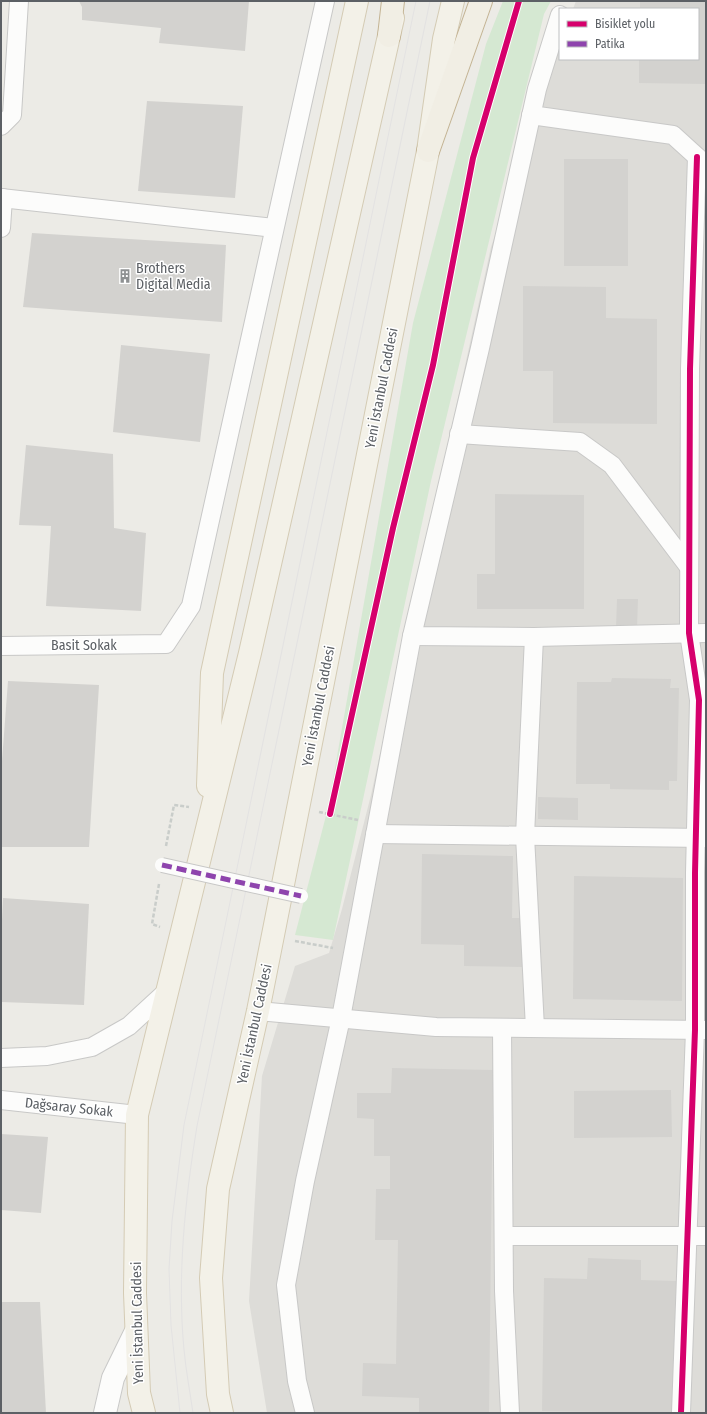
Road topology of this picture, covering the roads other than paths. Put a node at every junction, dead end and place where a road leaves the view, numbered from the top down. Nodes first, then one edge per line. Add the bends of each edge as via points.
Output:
1 (19, 1) edge
2 (325, 1) edge
3 (358, 1) edge
4 (393, 1) edge
5 (397, 1) edge
6 (453, 1) edge
7 (481, 1) edge
8 (559, 18) edge
9 (389, 36) junction
10 (531, 115) junction
11 (1, 126) edge
12 (428, 151) junction
13 (702, 161) edge
14 (2, 198) edge
15 (1, 228) edge
16 (274, 228) junction
17 (459, 434) junction
18 (689, 568) junction
19 (697, 633) edge
20 (412, 636) junction
21 (534, 637) junction
22 (1, 646) edge
23 (376, 829) junction
24 (207, 832) junction
25 (524, 836) junction
26 (701, 839) edge
27 (162, 865) dead end
28 (301, 896) dead end
29 (168, 992) junction
30 (258, 1011) junction
31 (341, 1018) junction
32 (502, 1028) junction
33 (535, 1028) junction
34 (700, 1030) edge
35 (1, 1058) edge
36 (1, 1100) edge
37 (137, 1115) junction
38 (504, 1236) junction
39 (687, 1236) junction
40 (706, 1236) edge
41 (136, 1331) junction
42 (105, 1413) edge
43 (144, 1413) edge
44 (222, 1413) edge
45 (305, 1413) edge
46 (510, 1413) edge
47 (681, 1413) edge

1 - 11 street via 12,115
2 - 16 street
3 - 24 main road, Yeni İstanbul Caddesi via 212,673
4 - 9 highway
5 - 9 main road, Yeni İstanbul Caddesi
6 - 12 main road, Yeni İstanbul Caddesi via 444,39
7 - 12 highway
8 - 10 street
9 - 24 main road, Yeni İstanbul Caddesi via 250,653
10 - 13 street via 673,134
10 - 17 street
12 - 30 main road, Yeni İstanbul Caddesi
13 - 18 street via 690,369
14 - 15 street
14 - 16 street
16 - 22 street, Basit Sokak via 191,606 166,644
17 - 18 street via 580,442 612,465
17 - 20 street
18 - 19 street
19 - 21 street
19 - 26 street
20 - 21 street
20 - 23 street
21 - 25 street
23 - 25 street
23 - 31 street
24 - 29 main road, Yeni İstanbul Caddesi
25 - 26 street
25 - 33 street
26 - 34 street
27 - 28 street, bridge
29 - 35 street via 129,1026 92,1047 47,1056
29 - 37 main road, Yeni İstanbul Caddesi
30 - 31 street
30 - 44 main road, Yeni İstanbul Caddesi via 218,1189 211,1278 218,1394
31 - 32 street via 436,1027
31 - 45 street via 305,1181 286,1285 297,1381
32 - 33 street
32 - 38 street
33 - 34 street
34 - 39 street
36 - 37 street, Dağsaray Sokak
37 - 41 main road, Yeni İstanbul Caddesi
38 - 39 street
38 - 46 street
39 - 40 street
39 - 47 street
41 - 42 main road via 113,1378
41 - 43 main road, Yeni İstanbul Caddesi via 139,1393

